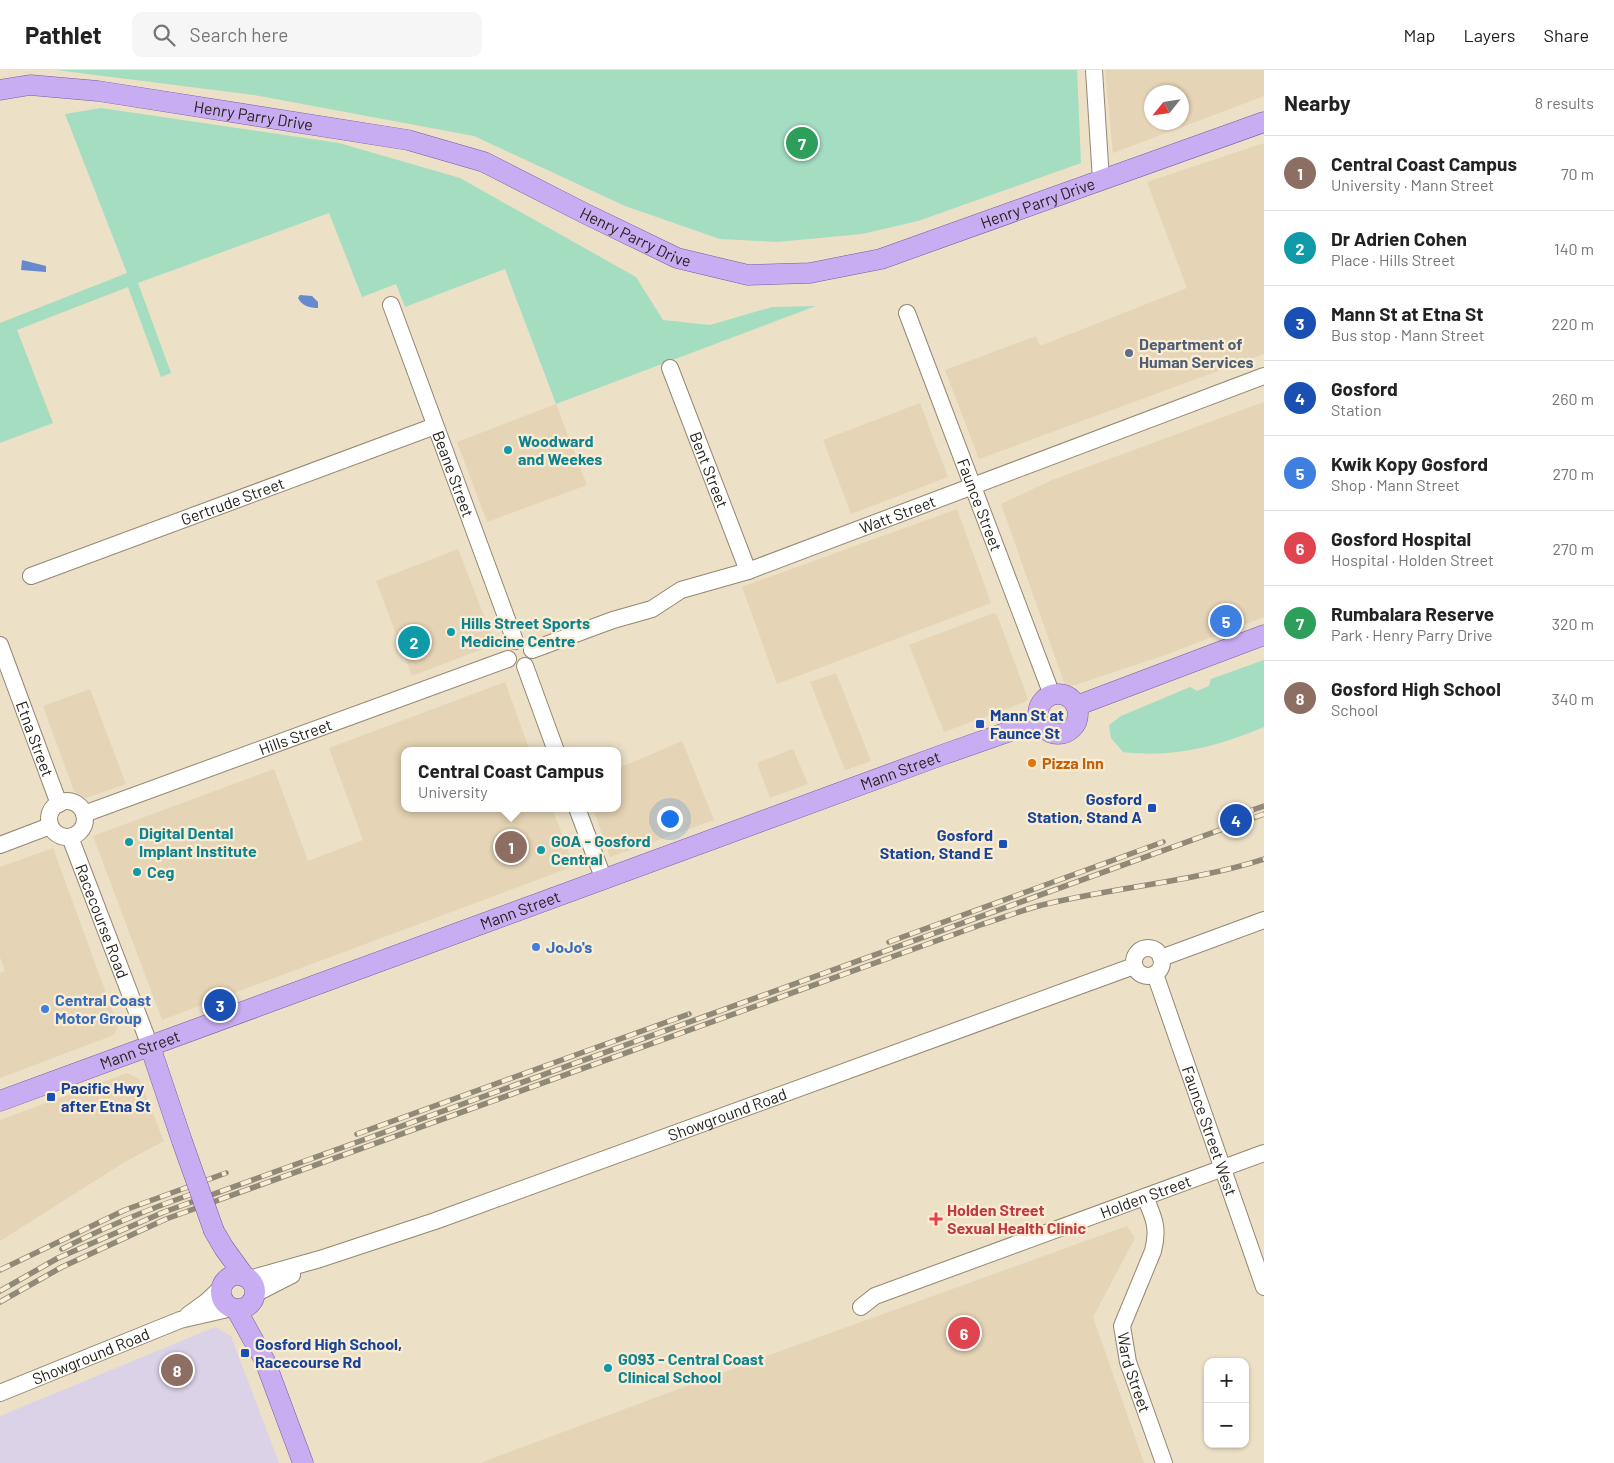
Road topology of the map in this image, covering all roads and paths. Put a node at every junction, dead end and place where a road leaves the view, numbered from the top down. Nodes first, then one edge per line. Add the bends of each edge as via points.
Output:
1 (1094, 70) edge
2 (0, 90) edge
3 (1264, 122) edge
4 (1101, 180) junction
5 (392, 305) dead end
6 (907, 313) dead end
7 (670, 368) dead end
8 (1264, 376) edge
9 (435, 426) junction
10 (972, 488) junction
11 (748, 571) junction
12 (31, 576) dead end
13 (1264, 635) edge
14 (515, 642) junction
15 (0, 645) edge
16 (532, 650) junction
17 (508, 660) junction
18 (525, 666) junction
19 (1052, 696) junction
20 (1076, 706) junction
21 (1039, 722) junction
22 (555, 747) edge
23 (58, 804) junction
24 (578, 812) edge
25 (84, 814) junction
26 (50, 826) junction
27 (70, 837) junction
28 (0, 845) edge
29 (604, 880) junction
30 (1264, 920) edge
31 (1161, 958) junction
32 (1134, 966) junction
33 (1155, 974) junction
34 (150, 1046) junction
35 (0, 1101) edge
36 (1264, 1153) edge
37 (1223, 1167) junction
38 (1145, 1197) junction
39 (242, 1286) junction
40 (1264, 1287) edge
41 (861, 1307) dead end
42 (234, 1308) junction
43 (180, 1320) junction
44 (265, 1360) junction
45 (0, 1392) edge
46 (303, 1463) edge
47 (1164, 1463) edge

1 - 4 street
2 - 4 main road, Henry Parry Drive via 30,85 98,91 408,140 484,162 677,258 748,275 810,273 881,259
3 - 4 main road, Henry Parry Drive
5 - 9 street, Beane Street
6 - 10 street, Faunce Street
7 - 11 street, Bent Street
8 - 10 street, Watt Street
9 - 12 street, Gertrude Street
9 - 14 street, Beane Street
10 - 11 street, Watt Street
10 - 19 street, Faunce Street
11 - 16 street, Watt Street via 681,590 652,609
13 - 20 main road
14 - 16 street via 524,641
14 - 17 street via 508,647
15 - 23 street, Etna Street
16 - 18 street via 531,662
17 - 18 street via 513,666
17 - 25 street, Hills Street
18 - 22 street
19 - 20 main road via 1063,695
19 - 21 main road via 1039,709
20 - 21 main road via 1075,725 1065,733 1053,734
21 - 29 main road, Mann Street
23 - 25 street via 73,803
23 - 26 street via 51,811
24 - 29 street
25 - 27 street via 80,831
26 - 27 street via 56,834
26 - 28 street
27 - 34 street, Racecourse Road
29 - 34 main road, Mann Street
30 - 31 street
31 - 32 street via 1156,950 1146,948 1137,952
31 - 33 street via 1161,967
32 - 33 street via 1142,975
32 - 39 street, Showground Road via 617,1156
33 - 37 street, Faunce Street West
34 - 35 main road, Mann Street
34 - 39 main road, Racecourse Road, bridge via 214,1231
36 - 37 street, Holden Street
37 - 38 street, Holden Street
37 - 40 street, Faunce Street West
38 - 41 street, Holden Street via 875,1296
38 - 47 street, Ward Street via 1156,1222 1156,1238 1122,1326 1128,1362
39 - 42 main road, Racecourse Road via 222,1291 224,1301
39 - 43 street, Showground Road via 206,1302
39 - 44 main road, Racecourse Road
42 - 43 street, Showground Road
42 - 44 main road, Racecourse Road
43 - 45 street, Showground Road
44 - 46 main road, Racecourse Road

